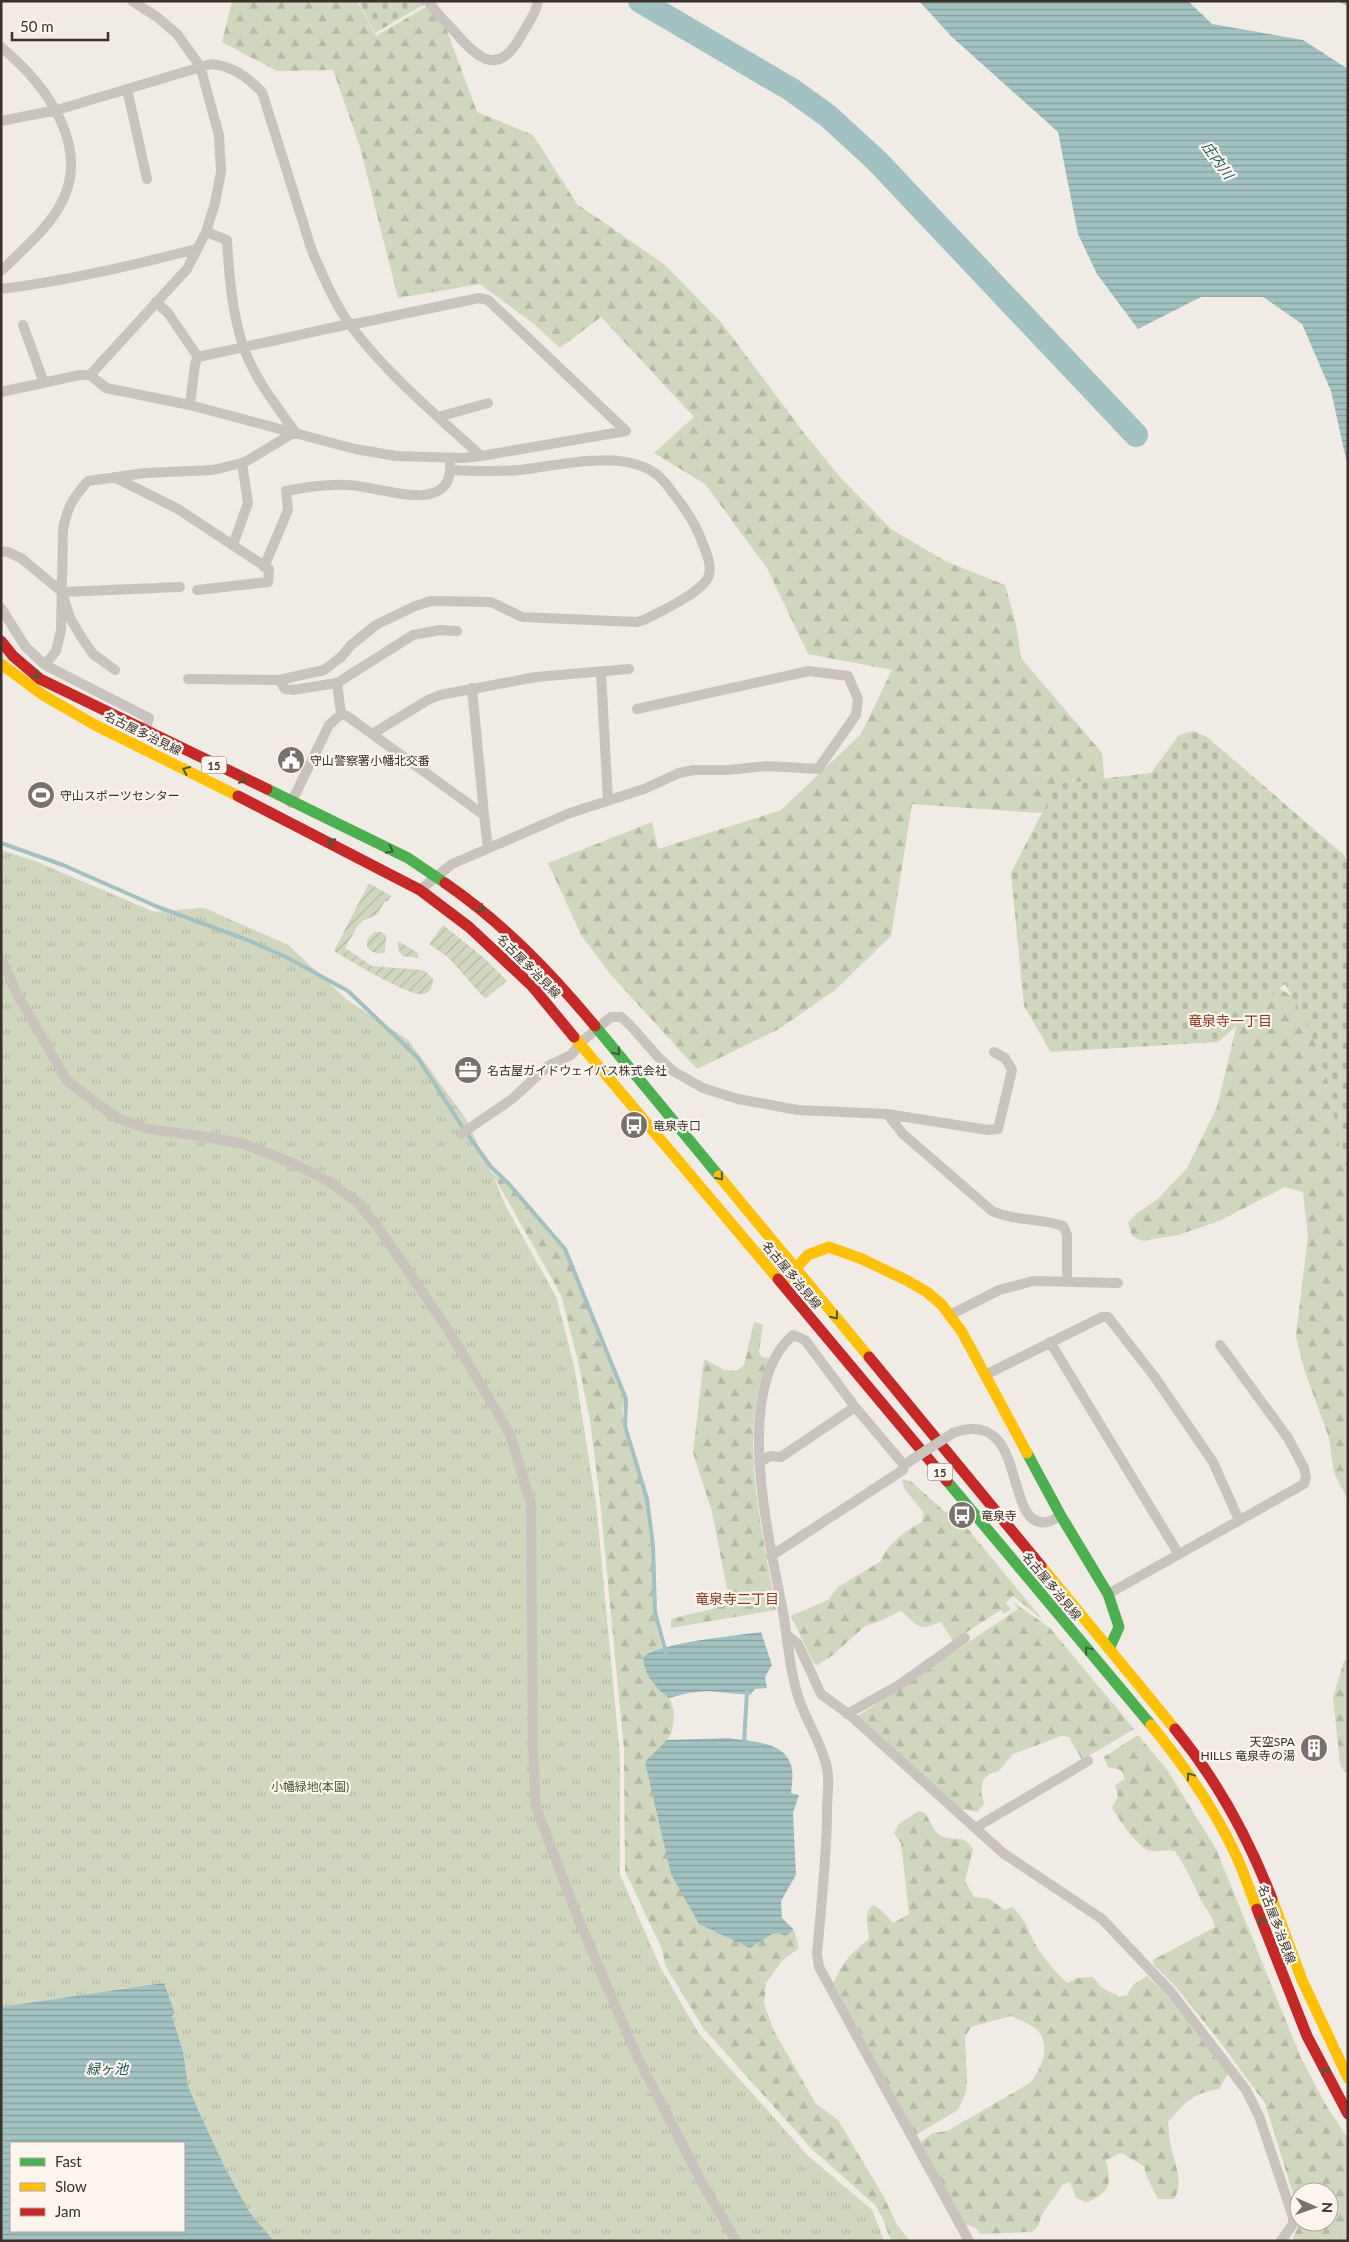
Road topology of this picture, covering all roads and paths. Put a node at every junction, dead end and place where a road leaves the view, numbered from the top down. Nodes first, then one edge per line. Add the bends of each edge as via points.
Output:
1 (132, 1) edge
2 (428, 1) edge
3 (538, 1) edge
4 (1, 47) edge
5 (200, 66) junction
6 (127, 89) junction
7 (57, 110) junction
8 (1, 121) edge
9 (147, 179) dead end
10 (206, 232) junction
11 (196, 249) junction
12 (1, 270) edge
13 (1, 289) edge
14 (156, 302) junction
15 (350, 324) junction
16 (23, 325) dead end
17 (243, 346) junction
18 (198, 356) junction
19 (90, 375) junction
20 (44, 382) junction
21 (1, 392) edge
22 (488, 403) dead end
23 (190, 405) junction
24 (438, 416) junction
25 (295, 432) junction
26 (481, 456) junction
27 (450, 458) junction
28 (242, 462) junction
29 (450, 470) junction
30 (114, 477) junction
31 (233, 545) junction
32 (1, 551) edge
33 (264, 567) junction
34 (180, 587) dead end
35 (197, 590) dead end
36 (62, 592) junction
37 (1, 608) edge
38 (457, 631) dead end
39 (1, 641) edge
40 (1, 664) edge
41 (45, 665) junction
42 (629, 669) dead end
43 (116, 670) dead end
44 (601, 672) junction
45 (188, 679) dead end
46 (279, 680) junction
47 (337, 683) junction
48 (472, 688) junction
49 (638, 710) dead end
50 (341, 714) junction
51 (145, 731) junction
52 (372, 734) junction
53 (608, 801) junction
54 (291, 803) junction
55 (484, 815) junction
56 (488, 848) junction
57 (439, 878) junction
58 (420, 890) junction
59 (432, 897) junction
60 (1, 958) edge
61 (597, 1028) junction
62 (581, 1042) junction
63 (994, 1052) dead end
64 (887, 1114) junction
65 (461, 1134) dead end
66 (795, 1265) junction
67 (1067, 1281) junction
68 (782, 1283) junction
69 (1118, 1283) dead end
70 (950, 1315) junction
71 (1050, 1342) junction
72 (1220, 1345) dead end
73 (985, 1375) junction
74 (855, 1407) junction
75 (759, 1462) junction
76 (907, 1463) junction
77 (1061, 1516) junction
78 (1239, 1520) junction
79 (1178, 1553) junction
80 (771, 1556) junction
81 (1108, 1594) junction
82 (786, 1634) junction
83 (965, 1638) dead end
84 (1109, 1649) junction
85 (847, 1714) junction
86 (1088, 1762) dead end
87 (975, 1828) junction
88 (1348, 2078) edge
89 (1348, 2114) edge
90 (736, 2241) edge
91 (969, 2241) edge
92 (1281, 2241) edge

1 - 5 street via 177,34
2 - 3 street via 469,49 482,59 498,60 506,58 519,40 537,9
4 - 7 street via 18,61
5 - 6 street
5 - 10 street via 219,135 221,172
5 - 15 street via 211,64 229,68 251,80 262,92 312,251
6 - 7 street
6 - 9 street
7 - 8 street
7 - 12 street via 70,152 70,176 65,192 59,208 44,228
10 - 11 street
10 - 17 street via 227,240 234,307
11 - 13 street via 35,286
11 - 14 street via 186,269
14 - 18 street via 168,313
14 - 19 street
15 - 17 street
15 - 24 street via 367,346
15 - 26 street via 479,298 488,300 626,431
16 - 20 street
17 - 18 street
17 - 25 street via 269,396
18 - 23 street
19 - 20 street
19 - 23 street via 106,388
20 - 21 street
22 - 24 street
23 - 25 street
24 - 26 street
25 - 27 street via 388,455
25 - 28 street
26 - 27 street
27 - 29 street
28 - 30 street via 213,470
28 - 31 street via 248,503
29 - 33 street via 443,488 425,495 348,485 286,491 288,510
29 - 46 street via 517,470 594,461 642,466 657,474 688,512 707,555 710,569 707,580 692,593 637,622 522,617 491,602 424,603 376,625 324,670
30 - 31 street via 178,509
30 - 36 street via 88,480 71,500 63,530
31 - 33 street
32 - 36 street via 22,558
33 - 35 street via 268,570 268,582
34 - 36 street
36 - 41 street via 59,643
36 - 43 street via 70,618 93,654
37 - 41 street via 25,646
38 - 47 street via 440,630 413,635
39 -> 51 main road, 名古屋多治見線 / 15 via 40,679
58 -> 40 main road, 名古屋多治見線 / 15 via 95,725 43,696
41 - 51 street via 149,718
42 - 44 street
44 - 48 street via 536,677
44 - 53 street
45 - 46 street
46 - 47 street via 285,689 293,690
47 - 50 street
48 - 52 street via 428,700
48 - 55 street
49 - 53 street via 809,672 848,676 858,699 856,715 818,769 768,766 694,770
50 - 52 street
50 - 54 street via 329,725
51 -> 54 main road, 名古屋多治見線 / 15
52 - 55 street
53 - 56 street via 570,813
54 -> 57 main road, 名古屋多治見線 / 15 via 408,858
55 - 56 street
56 - 57 street via 452,864
57 - 58 street
57 - 59 street
57 -> 61 main road, 名古屋多治見線 / 15 via 515,938 559,982
58 - 59 main road, 名古屋多治見線 / 15
59 - 62 main road, 名古屋多治見線 / 15 via 497,951
60 - 90 street via 16,992 67,1080 116,1118 149,1129 207,1136 251,1146 328,1181 358,1203 449,1331 510,1434 531,1504 532,1748 536,1807 577,1916 636,2054 701,2181
61 - 62 street
61 - 64 street via 611,1017 621,1017 673,1071 704,1088 738,1099 798,1110
61 -> 66 main road, 名古屋多治見線 / 15
62 - 65 street via 571,1055 548,1066 512,1098
62 - 68 main road, 名古屋多治見線 / 15
63 - 64 street via 1004,1058 1012,1070 998,1128 979,1129
64 - 67 street via 902,1134 992,1211 1002,1216 1063,1226 1067,1235
66 - 68 main road
66 - 70 main road via 816,1251 830,1247 907,1280 927,1292
66 -> 84 main road, 名古屋多治見線 / 15 via 898,1395
67 - 69 street
67 - 70 street via 1033,1281 999,1290
89 -> 68 main road, 名古屋多治見線 / 15 via 1307,2036 1234,1852 1180,1760
70 - 73 main road
71 - 73 street
71 - 78 street via 1108,1317 1154,1376 1212,1462
71 - 79 street
72 - 78 street via 1276,1419 1299,1457 1306,1477 1304,1484
73 - 77 main road
74 - 75 street via 780,1457 770,1456
74 - 75 street via 805,1340 793,1335 782,1344 766,1384 760,1415
74 - 76 street
75 - 80 street
76 - 77 street, bridge via 964,1429 991,1434 1008,1456 1026,1512 1036,1520 1046,1522
76 - 80 street via 903,1470
77 - 81 main road
78 - 79 street
79 - 81 street
80 - 82 street
81 - 84 main road via 1119,1628
82 - 85 street via 798,1644 821,1694
82 - 91 street via 800,1701 817,1737 827,1770 827,1851 817,1954 819,1966
83 - 85 street via 898,1685
84 - 88 main road, 名古屋多治見線 / 15 via 1192,1749 1228,1803 1256,1857 1302,1980
85 - 87 street
86 - 87 street
87 - 92 street via 1003,1853 1102,1919 1171,1992 1246,2090 1259,2116 1294,2217

